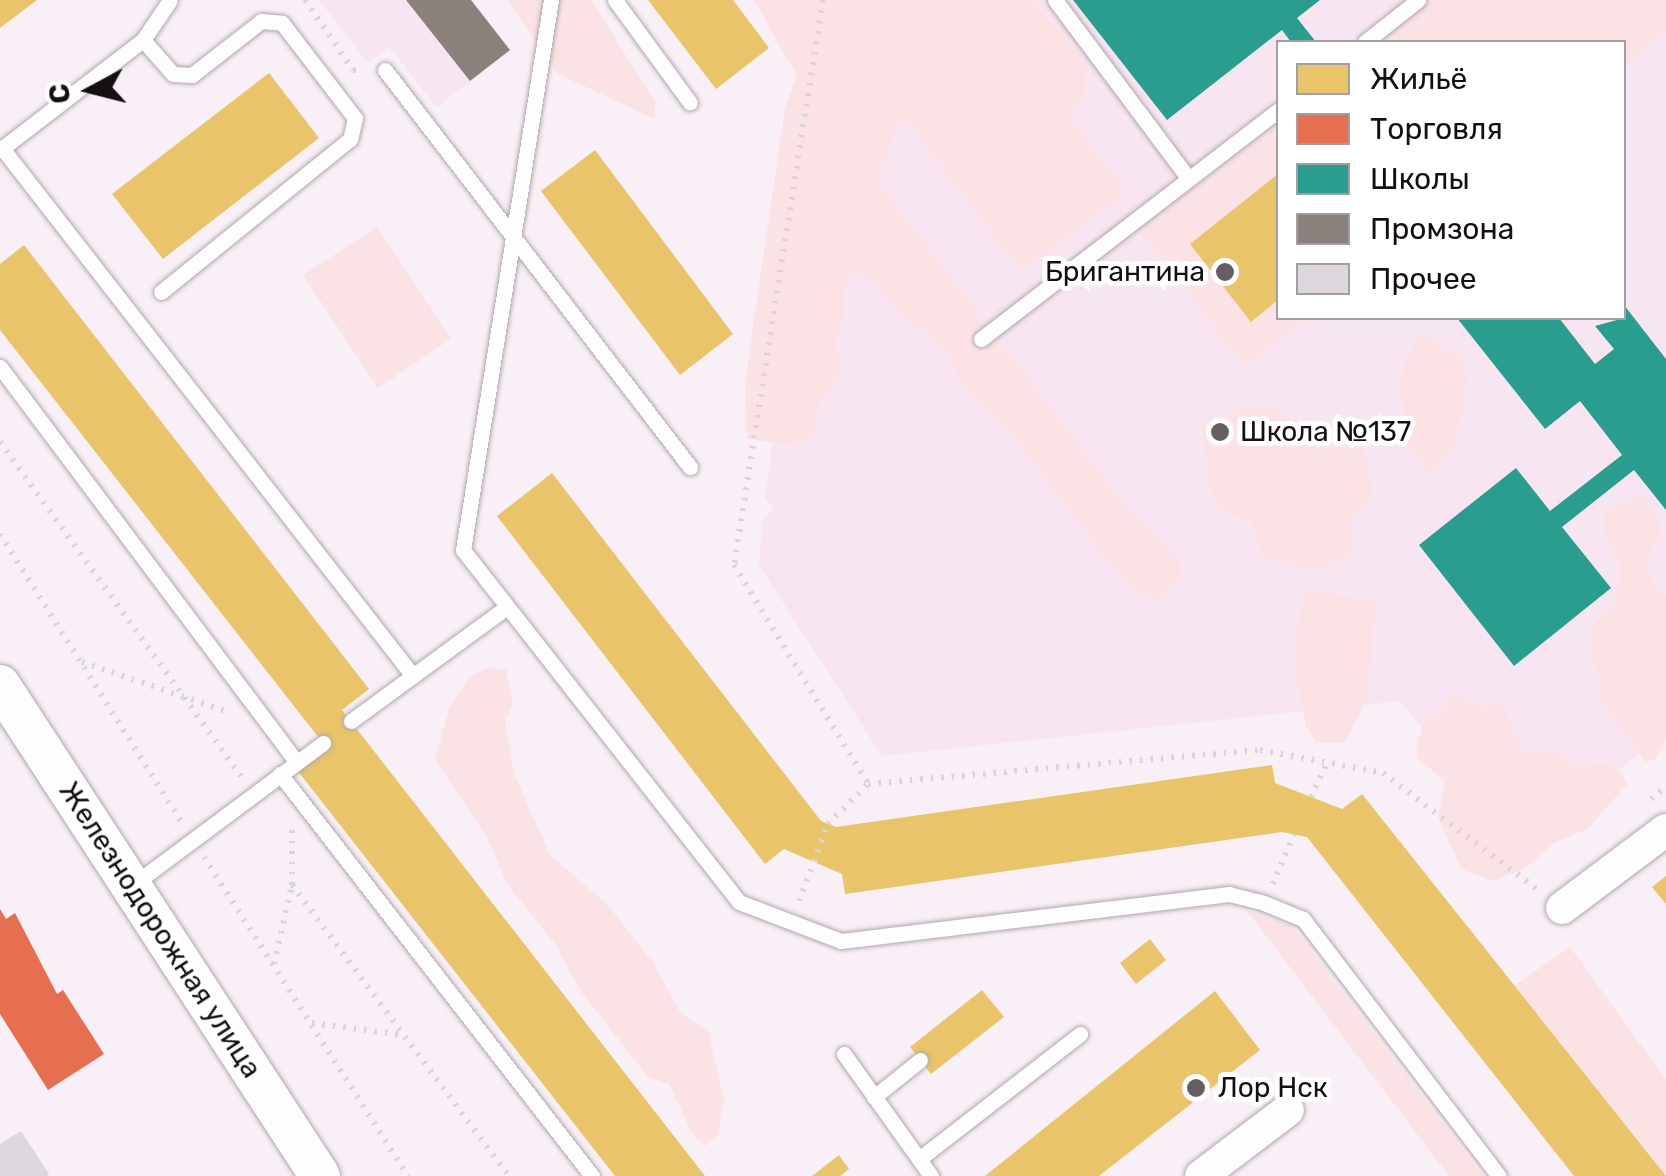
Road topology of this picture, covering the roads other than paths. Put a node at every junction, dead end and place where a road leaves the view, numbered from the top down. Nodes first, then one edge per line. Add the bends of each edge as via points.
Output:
1 (170, 0) edge
2 (552, 0) edge
3 (615, 0) edge
4 (1055, 0) edge
5 (1418, 0) edge
6 (143, 40) junction
7 (1368, 40) edge
8 (386, 70) road end
9 (690, 103) dead end
10 (1276, 112) edge
11 (1, 149) edge
12 (1188, 178) junction
13 (514, 237) junction
14 (161, 292) dead end
15 (982, 339) dead end
16 (0, 367) edge
17 (690, 467) dead end
18 (507, 608) junction
19 (413, 676) junction
20 (0, 685) edge
21 (351, 721) dead end
22 (323, 743) dead end
23 (296, 761) junction
24 (280, 774) junction
25 (1666, 830) edge
26 (132, 886) junction
27 (1562, 908) road end
28 (1080, 1034) dead end
29 (844, 1054) dead end
30 (920, 1060) dead end
31 (874, 1096) junction
32 (1288, 1110) dead end
33 (920, 1160) junction
34 (320, 1176) edge
35 (592, 1176) edge
36 (931, 1176) edge
37 (1202, 1176) edge
38 (1498, 1176) edge

1 - 6 lane
2 - 13 lane
3 - 9 lane
4 - 12 lane
5 - 7 lane
6 - 11 lane
6 - 14 lane via 173,74 192,74 261,21 282,23 354,118 350,139
8 - 13 lane
10 - 12 lane
11 - 19 lane
12 - 15 lane
13 - 17 lane
13 - 18 lane via 463,550
16 - 23 lane
18 - 19 lane
18 - 38 lane via 739,902 840,941 1229,894 1264,903 1303,919
19 - 21 lane
20 - 26 street, Железнодорожная улица
22 - 23 lane
23 - 24 lane
24 - 26 lane
24 - 35 lane
25 - 27 street
26 - 34 street, Железнодорожная улица
28 - 33 lane
29 - 31 lane
30 - 31 lane
31 - 33 lane
32 - 37 street
33 - 36 lane

